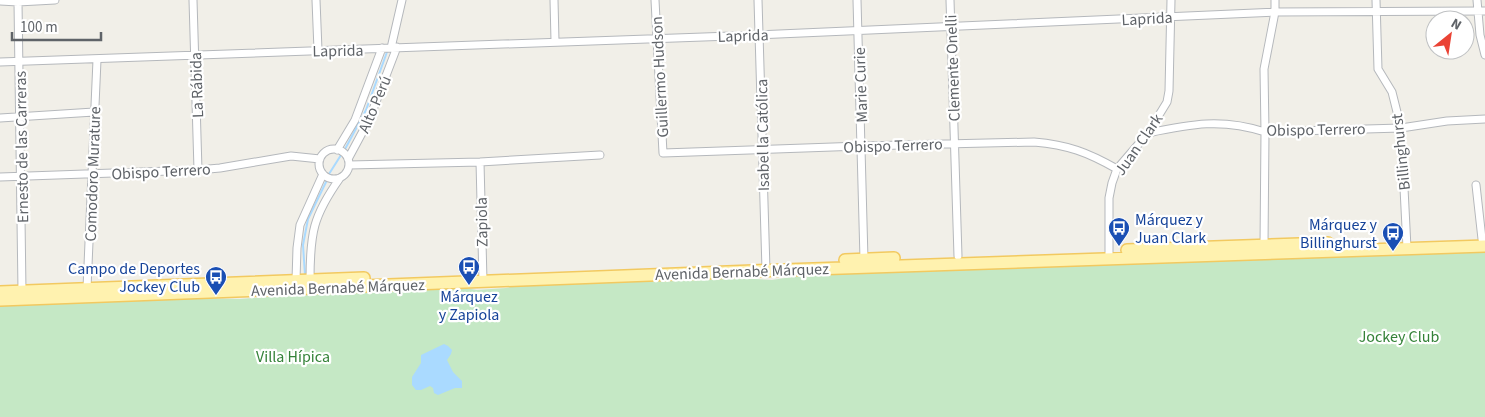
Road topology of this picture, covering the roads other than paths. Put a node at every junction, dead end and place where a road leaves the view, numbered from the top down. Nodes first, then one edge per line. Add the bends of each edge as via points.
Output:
1 (55, 0) edge
2 (193, 0) edge
3 (316, 0) edge
4 (402, 0) edge
5 (554, 0) edge
6 (655, 0) edge
7 (758, 0) edge
8 (857, 0) edge
9 (950, 0) edge
10 (1171, 0) edge
11 (1275, 0) edge
12 (1376, 0) edge
13 (1477, 0) edge
14 (0, 2) edge
15 (18, 2) junction
16 (1376, 11) junction
17 (1481, 11) edge
18 (1275, 12) junction
19 (1171, 16) junction
20 (951, 27) junction
21 (858, 31) junction
22 (760, 35) junction
23 (657, 38) junction
24 (555, 41) junction
25 (382, 48) junction
26 (394, 48) junction
27 (318, 50) junction
28 (1485, 54) edge
29 (195, 56) junction
30 (97, 60) junction
31 (20, 61) junction
32 (0, 62) edge
33 (94, 112) junction
34 (20, 117) junction
35 (0, 118) edge
36 (1485, 119) edge
37 (1401, 128) junction
38 (1265, 132) junction
39 (1148, 133) junction
40 (955, 143) junction
41 (861, 146) junction
42 (761, 149) junction
43 (337, 150) junction
44 (663, 153) joint
45 (600, 155) dead end
46 (320, 159) junction
47 (348, 162) junction
48 (480, 162) junction
49 (1117, 169) junction
50 (198, 170) junction
51 (323, 174) junction
52 (93, 175) junction
53 (22, 176) junction
54 (0, 177) edge
55 (340, 178) junction
56 (1476, 185) dead end
57 (1484, 241) edge
58 (1264, 245) junction
59 (1407, 245) junction
60 (1109, 255) junction
61 (958, 256) junction
62 (864, 259) junction
63 (766, 267) junction
64 (483, 277) junction
65 (296, 280) junction
66 (310, 280) junction
67 (87, 288) junction
68 (22, 291) junction
69 (0, 292) edge
70 (0, 300) edge

1 - 15 street
2 - 29 street, La Rábida
3 - 27 street
4 - 26 street, Alto Perú
5 - 24 street
6 - 23 street, Guillermo Hudson
7 - 22 street, Isabel la Católica
8 - 21 street, Marie Curie
9 - 20 street, Clemente Onelli
10 - 19 street, Juan Clark
11 - 18 street
12 - 16 street, Billinghurst
13 - 17 street
14 - 15 street
15 - 31 street, Ernesto de las Carreras
16 - 17 street, Laprida
16 - 18 street, Laprida
16 - 37 street, Billinghurst via 1378,70 1392,92
17 - 28 street
18 - 19 street, Laprida
18 - 38 street via 1264,69
19 - 20 street, Laprida
19 - 39 street, Juan Clark via 1169,91
20 - 21 street, Laprida
20 - 40 street, Clemente Onelli
21 - 22 street, Laprida
21 - 41 street, Marie Curie
22 - 23 street, Laprida
22 - 42 street, Isabel la Católica
23 - 24 street, Laprida
23 - 44 street, Guillermo Hudson
24 - 26 street, Laprida
25 - 26 street, Laprida
25 - 27 street, Laprida
25 - 43 street, Alto Perú via 355,120
26 - 47 street, Alto Perú via 381,92
27 - 29 street, Laprida
29 - 30 street, Laprida
29 - 50 street, La Rábida
30 - 31 street, Laprida
30 - 33 street, Comodoro Murature
31 - 32 street, Laprida
31 - 34 street, Ernesto de las Carreras
33 - 34 street
33 - 52 street, Comodoro Murature
34 - 35 street
34 - 53 street, Ernesto de las Carreras
36 - 37 street, Obispo Terrero
37 - 38 street, Obispo Terrero
37 - 59 street, Billinghurst
38 - 39 street, Obispo Terrero via 1223,123
38 - 58 street
39 - 49 street, Juan Clark
40 - 41 street, Obispo Terrero
40 - 49 street, Obispo Terrero via 1060,144 1097,157
40 - 61 street, Clemente Onelli
41 - 42 street, Obispo Terrero
41 - 62 street, Marie Curie
42 - 44 street, Obispo Terrero
42 - 63 street, Isabel la Católica
43 - 46 street via 325,153
43 - 47 street via 345,155
45 - 48 street
46 - 50 street, Obispo Terrero via 291,156
46 - 51 street
47 - 48 street
47 - 55 street via 346,173
48 - 64 street, Zapiola
49 - 60 street, Juan Clark via 1109,198
50 - 52 street, Obispo Terrero
51 - 55 street via 331,179
51 - 65 street via 300,225
52 - 53 street, Obispo Terrero
52 - 67 street, Comodoro Murature
53 - 54 street, Obispo Terrero
53 - 68 street, Ernesto de las Carreras
55 - 66 street via 320,208 314,225
56 - 57 street
57 - 59 main road, Avenida Bernabé Márquez
58 - 59 main road, Avenida Bernabé Márquez
58 - 60 main road, Avenida Bernabé Márquez
59 - 60 main road, Avenida Bernabé Márquez
60 - 61 main road, Avenida Bernabé Márquez
60 - 63 main road, Avenida Bernabé Márquez
61 - 62 main road, Avenida Bernabé Márquez
62 - 63 main road, Avenida Bernabé Márquez
63 - 64 main road, Avenida Bernabé Márquez
64 - 66 main road, Avenida Bernabé Márquez
64 - 70 main road, Avenida Bernabé Márquez
65 - 66 main road, Avenida Bernabé Márquez
65 - 67 main road, Avenida Bernabé Márquez
67 - 68 main road, Avenida Bernabé Márquez
68 - 69 main road, Avenida Bernabé Márquez

